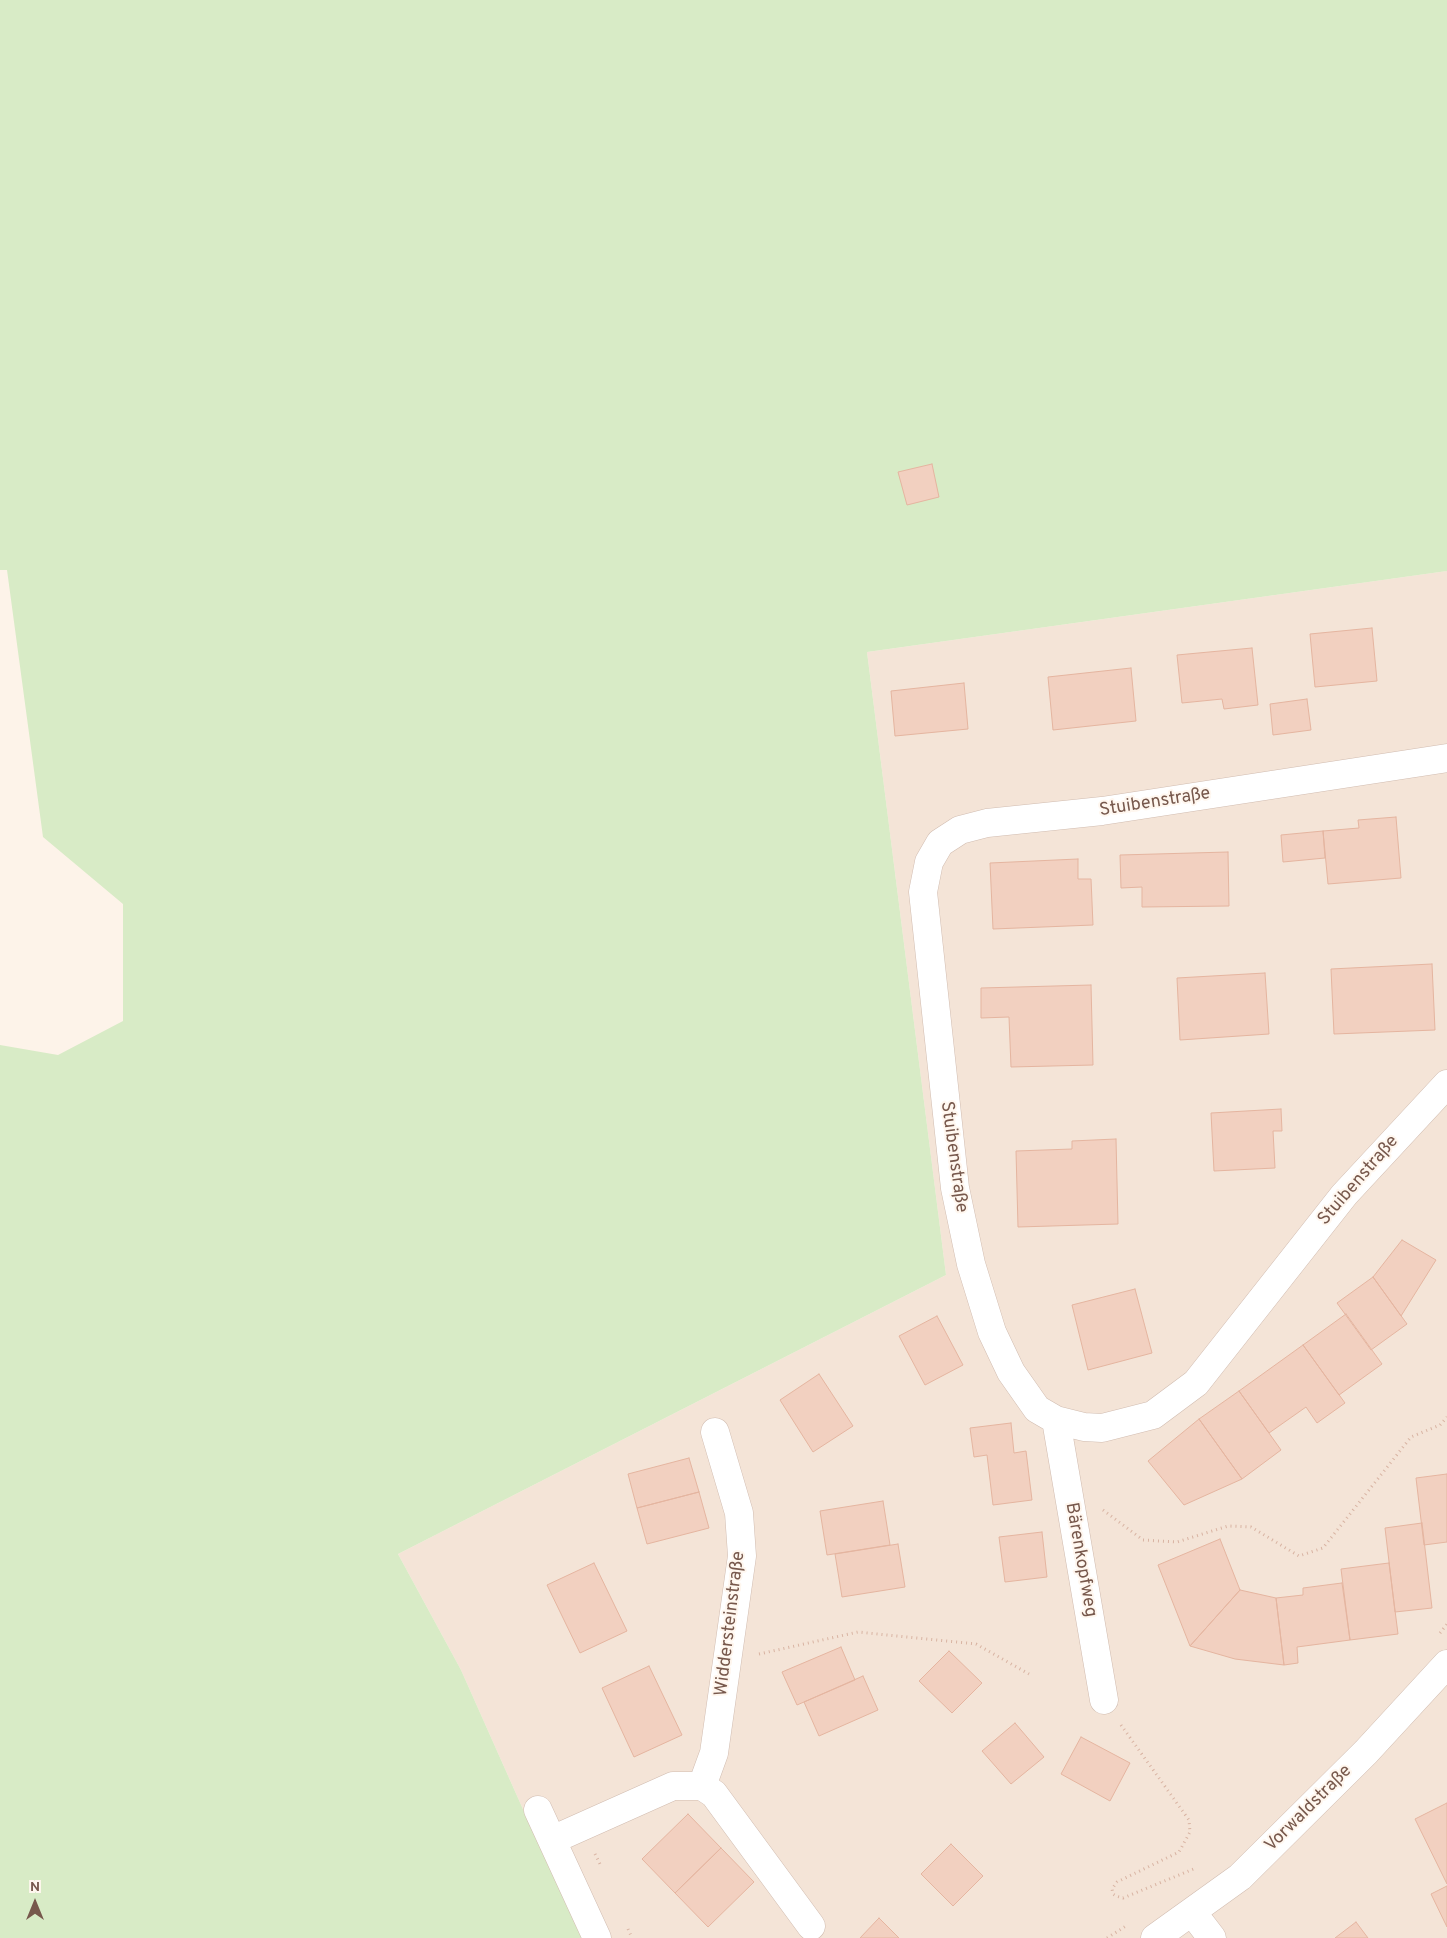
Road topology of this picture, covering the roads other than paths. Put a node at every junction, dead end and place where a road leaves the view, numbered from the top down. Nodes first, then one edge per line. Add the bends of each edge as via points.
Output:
1 (1447, 758) edge
2 (1447, 1084) edge
3 (1056, 1420) junction
4 (715, 1432) dead end
5 (1447, 1664) edge
6 (1104, 1700) road end
7 (702, 1786) junction
8 (538, 1810) dead end
9 (552, 1840) junction
10 (1192, 1912) junction
11 (811, 1926) dead end
12 (597, 1938) edge
13 (1155, 1938) edge
14 (1212, 1938) edge

1 - 3 street, Stuibenstraße via 1102,811 987,823 960,830 940,843 929,862 923,892 955,1188 971,1264 992,1332 1010,1372 1037,1409
2 - 3 street, Stuibenstraße via 1344,1195 1196,1383 1153,1415 1136,1420 1102,1428
3 - 6 street, Bärenkopfweg
4 - 7 street, Widdersteinstraße via 738,1513 742,1556 714,1754
5 - 10 street, Vorwaldstraße via 1366,1752 1240,1877
7 - 9 street via 673,1786
7 - 11 street via 714,1794
8 - 9 street
9 - 12 street
10 - 13 street, Vorwaldstraße
10 - 14 street

